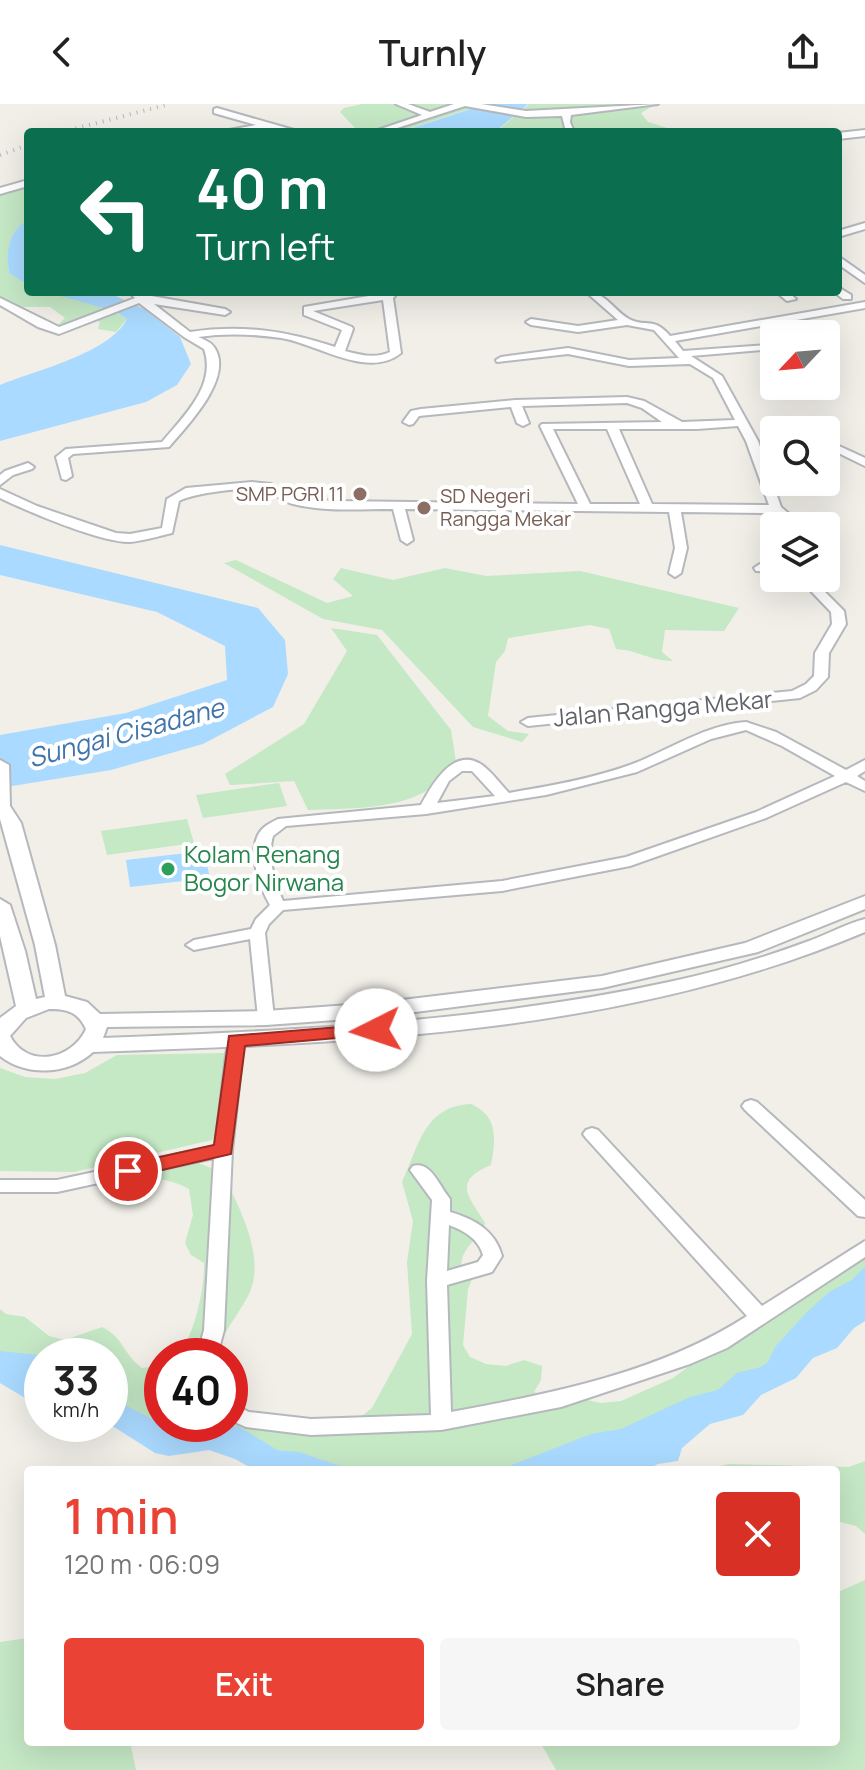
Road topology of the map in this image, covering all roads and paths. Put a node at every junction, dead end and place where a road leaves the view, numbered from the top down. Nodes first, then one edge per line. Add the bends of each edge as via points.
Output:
1 (400, 104) edge
2 (464, 104) edge
3 (557, 104) edge
4 (654, 104) edge
5 (474, 105) edge
6 (217, 111) dead end
7 (567, 113) junction
8 (431, 115) junction
9 (272, 125) junction
10 (251, 128) edge
11 (280, 128) edge
12 (389, 128) edge
13 (568, 128) edge
14 (865, 133) edge
15 (842, 136) edge
16 (24, 184) edge
17 (0, 191) edge
18 (865, 226) edge
19 (842, 232) edge
20 (843, 268) edge
21 (865, 280) edge
22 (135, 296) edge
23 (377, 296) edge
24 (388, 296) edge
25 (596, 296) edge
26 (787, 296) edge
27 (791, 299) dead end
28 (0, 301) edge
29 (865, 305) edge
30 (225, 312) dead end
31 (531, 322) dead end
32 (627, 322) junction
33 (188, 335) junction
34 (669, 339) junction
35 (760, 347) edge
36 (339, 351) junction
37 (680, 354) junction
38 (501, 360) dead end
39 (692, 361) junction
40 (515, 403) junction
41 (409, 422) dead end
42 (523, 423) dead end
43 (740, 423) junction
44 (678, 425) junction
45 (612, 427) junction
46 (840, 450) edge
47 (865, 462) edge
48 (28, 467) dead end
49 (66, 476) dead end
50 (0, 481) edge
51 (0, 493) edge
52 (647, 506) junction
53 (398, 507) junction
54 (674, 507) junction
55 (586, 508) junction
56 (776, 509) junction
57 (780, 512) edge
58 (407, 540) dead end
59 (675, 573) dead end
60 (818, 592) edge
61 (528, 722) dead end
62 (865, 764) edge
63 (0, 765) edge
64 (846, 777) junction
65 (865, 787) edge
66 (506, 799) junction
67 (2, 805) edge
68 (426, 810) junction
69 (865, 902) edge
70 (0, 905) edge
71 (278, 906) junction
72 (865, 925) edge
73 (257, 933) junction
74 (194, 945) dead end
75 (602, 982) junction
76 (56, 1002) junction
77 (612, 1002) junction
78 (27, 1007) junction
79 (266, 1018) junction
80 (95, 1021) junction
81 (0, 1036) edge
82 (236, 1040) junction
83 (90, 1045) junction
84 (751, 1106) dead end
85 (592, 1134) dead end
86 (223, 1150) junction
87 (419, 1170) dead end
88 (0, 1186) edge
89 (865, 1211) edge
90 (442, 1216) junction
91 (865, 1248) edge
92 (437, 1281) junction
93 (761, 1318) junction
94 (212, 1338) edge
95 (248, 1419) edge
96 (441, 1422) junction

1 - 8 street
2 - 5 street
2 - 8 street
3 - 7 street
4 - 7 street
5 - 7 street via 526,114
6 - 9 street
7 - 13 street
8 - 12 street
9 - 10 street
9 - 11 street
14 - 15 street
16 - 17 street
18 - 19 street
20 - 21 street
22 - 28 street via 68,329 53,331
22 - 30 street
22 - 33 street
23 - 36 street via 308,309 348,329
24 - 36 street via 395,356 368,360
25 - 32 street
26 - 27 street
29 - 34 street
31 - 32 street via 578,329
32 - 34 street via 649,323
33 - 36 street via 283,335
33 - 49 street via 209,347 214,367 197,405 165,445 70,451 62,457
34 - 37 street
35 - 37 street
37 - 39 street
38 - 39 street via 568,351 629,363
39 - 43 street via 717,376
40 - 41 street via 459,414 416,412
40 - 42 street
40 - 44 street via 583,408 637,400
43 - 44 street
43 - 56 street via 752,441
44 - 45 street
45 - 52 street
45 - 55 street via 546,426
46 - 47 street
48 - 50 street
51 - 53 street via 47,514 130,538 168,530 173,499 198,489 263,486 302,503
52 - 54 street
52 - 55 street
53 - 55 street
53 - 58 street
54 - 56 street
54 - 59 street via 681,548
56 - 57 street
60 - 61 street, Jalan Rangga Mekar via 837,611 839,624 822,653 821,677 803,691 769,699
62 - 64 street
63 - 67 street
64 - 65 street
64 - 66 street via 746,726 634,768
64 - 71 street via 761,815 630,861 502,886
66 - 68 street
66 - 68 street via 476,767 459,766 445,776
67 - 76 street via 12,823
68 - 71 street via 283,822 270,829 263,850 271,897
69 - 75 street via 751,948
70 - 78 street
71 - 73 street
72 - 77 street via 780,960
73 - 74 street
73 - 79 street
75 - 77 street
75 - 79 street via 453,1003
76 - 78 street
76 - 80 street via 80,1008
77 - 82 street
78 - 81 street via 3,1025
79 - 80 street
80 - 83 street
81 - 83 street via 12,1056 44,1064 70,1058
82 - 83 street
82 - 86 street
84 - 89 street
85 - 93 street
86 - 88 street via 57,1186
86 - 94 street
87 - 90 street via 438,1191
90 - 92 street
90 - 92 street via 476,1231 493,1256 485,1267
91 - 93 street
92 - 96 street
93 - 96 street via 720,1343 654,1369 561,1399
95 - 96 street via 311,1427

